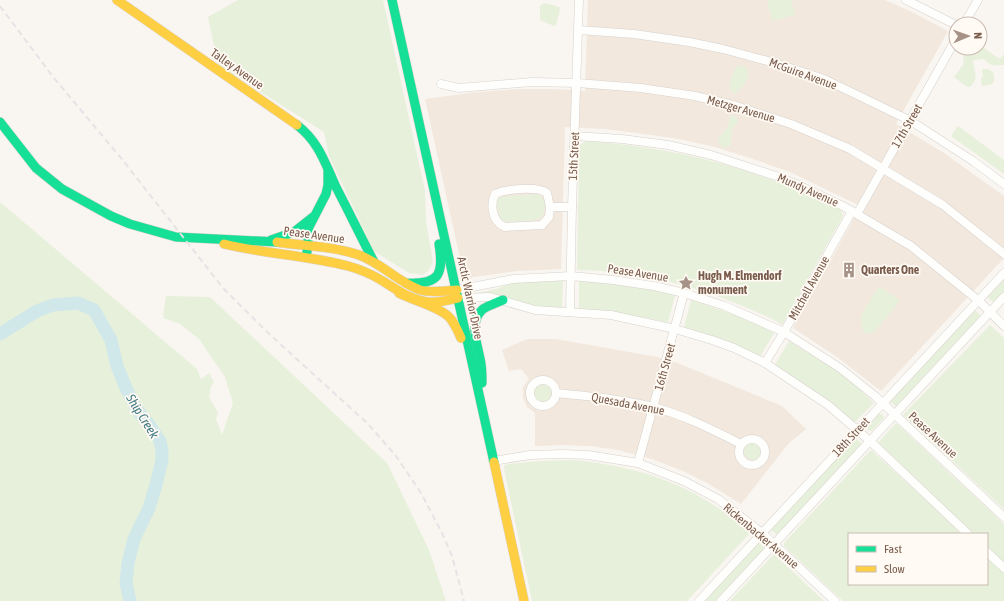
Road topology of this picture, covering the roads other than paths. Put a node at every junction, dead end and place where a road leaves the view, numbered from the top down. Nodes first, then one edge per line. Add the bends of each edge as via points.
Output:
1 (117, 0) edge
2 (392, 0) edge
3 (579, 0) edge
4 (906, 0) edge
5 (978, 0) edge
6 (969, 16) edge
7 (948, 21) edge
8 (579, 30) junction
9 (948, 53) edge
10 (577, 83) junction
11 (442, 84) dead end
12 (910, 121) junction
13 (0, 122) edge
14 (575, 136) junction
15 (883, 168) junction
16 (328, 170) junction
17 (1004, 184) edge
18 (435, 195) junction
19 (550, 207) junction
20 (572, 207) junction
21 (854, 213) junction
22 (313, 217) junction
23 (358, 230) junction
24 (204, 239) junction
25 (267, 241) junction
26 (307, 246) junction
27 (349, 253) junction
28 (1004, 254) edge
29 (314, 259) junction
30 (374, 262) junction
31 (1004, 273) edge
32 (571, 276) junction
33 (406, 283) junction
34 (399, 293) junction
35 (684, 293) junction
36 (457, 294) junction
37 (1004, 297) edge
38 (503, 300) junction
39 (979, 300) junction
40 (570, 312) junction
41 (990, 312) junction
42 (1004, 326) edge
43 (675, 328) junction
44 (784, 332) junction
45 (765, 363) junction
46 (478, 390) junction
47 (556, 394) dead end
48 (882, 404) junction
49 (653, 407) junction
50 (482, 408) junction
51 (894, 415) junction
52 (857, 431) junction
53 (870, 441) junction
54 (741, 444) dead end
55 (493, 461) junction
56 (638, 463) junction
57 (1004, 517) edge
58 (762, 533) junction
59 (967, 533) edge
60 (774, 544) junction
61 (988, 553) edge
62 (1004, 568) edge
63 (524, 601) edge
64 (699, 601) edge
65 (721, 601) edge
66 (835, 601) edge

1 - 16 street, Talley Avenue via 299,127 315,142 323,154
2 - 18 street, Arctic Warrior Drive
3 - 8 street, 15th Street
4 - 7 street
5 - 6 street
8 - 10 street, 15th Street
8 - 12 street, McGuire Avenue via 689,42 775,62 824,80
9 - 12 street, 17th Street
10 - 11 street, Metzger Avenue via 532,82 459,88
10 - 14 street, 15th Street
10 - 15 street, Metzger Avenue via 641,88 733,105 820,135
12 - 15 street, 17th Street
12 - 17 street, McGuire Avenue
13 - 24 street, Pease Avenue via 36,168 62,189 130,224 176,237
14 - 20 street, 15th Street
14 - 21 street, Mundy Avenue via 622,139 711,155 789,181
15 - 21 street, 17th Street
15 - 28 street, Metzger Avenue via 942,205
16 - 22 street via 326,192 321,206
16 - 23 street, Talley Avenue
18 - 33 street via 435,218 441,262 439,272 430,282
18 - 36 street, Arctic Warrior Drive
19 - 19 street via 547,193 543,190 501,191 493,198 496,221 505,227 542,225 549,217
19 - 20 street
20 - 32 street, 15th Street
21 - 39 street, Mundy Avenue via 911,246
21 - 44 street, Mitchell Avenue
22 - 25 street via 291,234
22 - 26 street
23 - 27 street via 356,244
23 - 30 street, Talley Avenue
24 - 25 street, Pease Avenue
24 - 29 street, Pease Avenue via 246,250
25 - 26 street, Pease Avenue
26 - 27 street, Pease Avenue
26 - 29 street via 307,251
27 - 29 street via 334,259
27 - 30 street, Pease Avenue
29 - 34 street, Pease Avenue via 359,269
30 - 33 street, Pease Avenue
31 - 39 street, 18th Street
32 - 35 street, Pease Avenue via 654,286
32 - 36 street, Pease Avenue via 513,279
32 - 40 street, 15th Street
33 - 36 street, Pease Avenue via 421,290
34 - 36 street, Pease Avenue via 427,302 436,302
34 - 46 street via 414,302 439,309 451,318 459,331 469,371
35 - 43 street, 16th Street
35 - 44 street, Pease Avenue via 725,306
36 - 38 street, Pease Avenue
36 - 46 street, Arctic Warrior Drive
37 - 41 street, 18th Street
38 - 40 street, Pease Avenue via 535,310
38 - 50 street via 485,307 476,319 482,368
39 - 41 street, Mundy Avenue
39 - 48 street, 18th Street
40 - 43 street, Pease Avenue via 611,315
41 - 42 street, Mundy Avenue
41 - 51 street, 18th Street
43 - 45 street, Pease Avenue
43 - 49 street, 16th Street
44 - 45 street, Mitchell Avenue
44 - 48 street, Pease Avenue via 840,368
45 - 52 street, Pease Avenue via 828,405
46 - 50 street, Arctic Warrior Drive
47 - 49 street, Quesada Avenue via 601,397
48 - 51 street, Pease Avenue
48 - 52 street, 18th Street
49 - 54 street, Quesada Avenue
49 - 56 street, 16th Street
50 - 55 street, Arctic Warrior Drive
51 - 53 street, 18th Street
51 - 57 street, Pease Avenue
52 - 53 street, Pease Avenue
52 - 58 street, 18th Street
53 - 59 street, Pease Avenue
53 - 60 street, 18th Street
55 - 56 street, Rickenbacker Avenue via 530,455 562,454 588,455
55 - 63 street, Arctic Warrior Drive
56 - 58 street, Rickenbacker Avenue via 684,481 718,499
58 - 60 street, Rickenbacker Avenue
58 - 64 street, 18th Street
60 - 65 street, 18th Street
60 - 66 street, Rickenbacker Avenue
61 - 62 street

